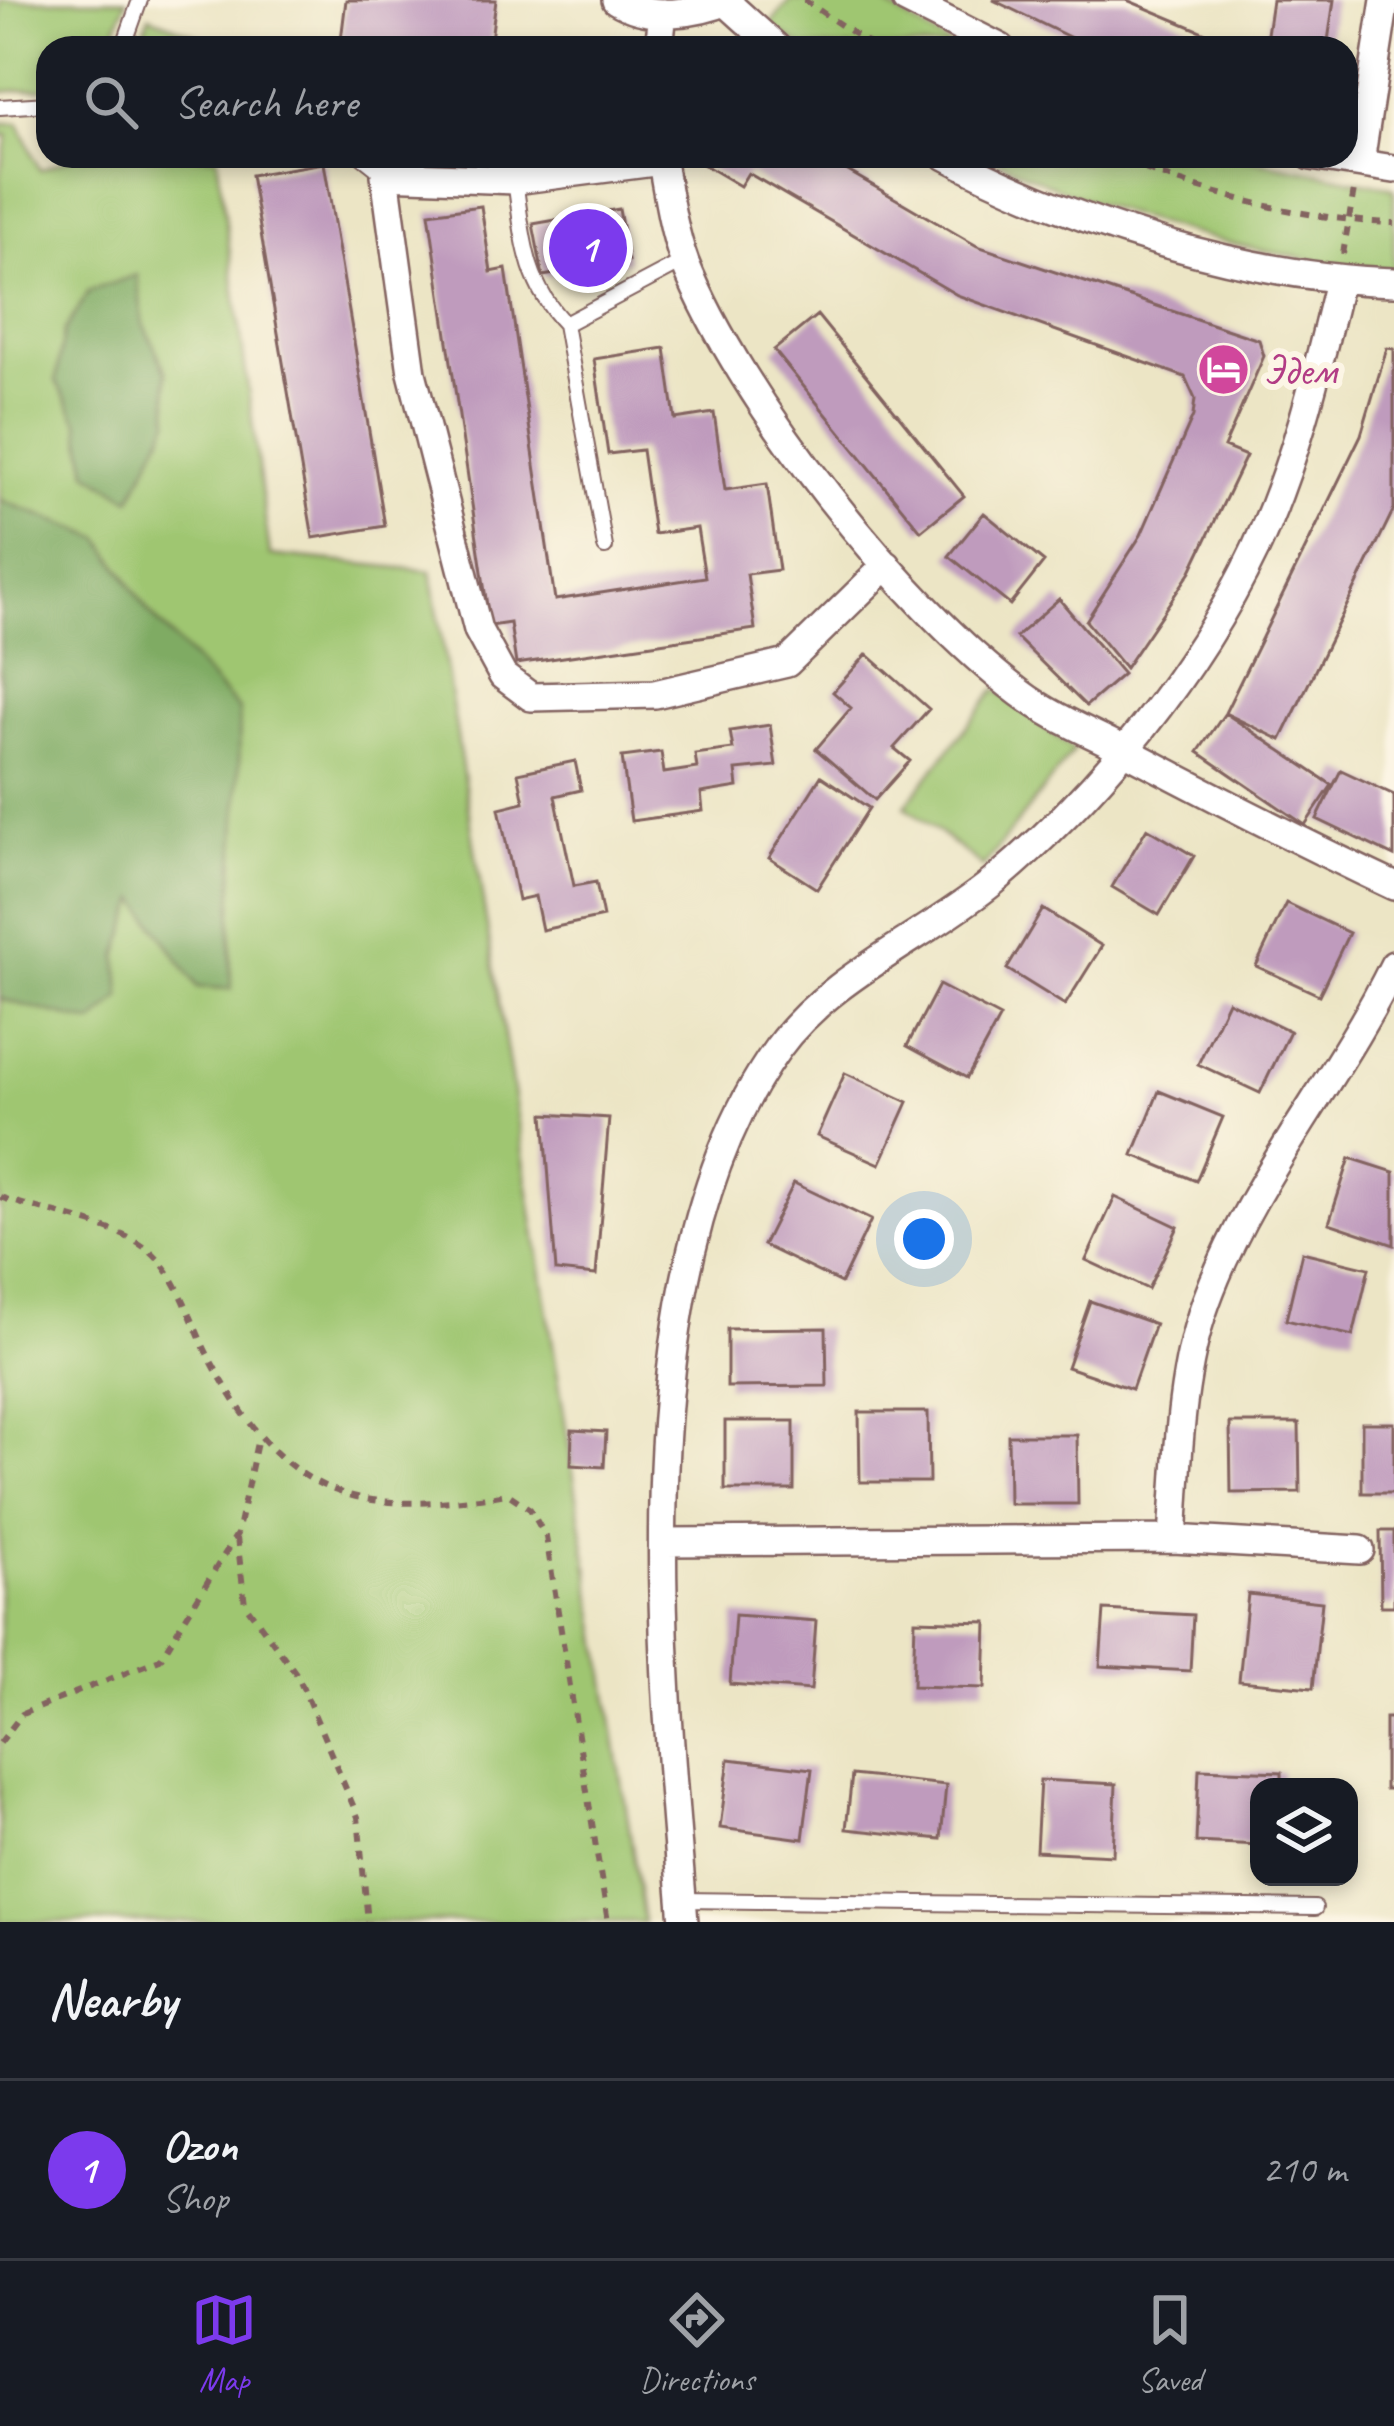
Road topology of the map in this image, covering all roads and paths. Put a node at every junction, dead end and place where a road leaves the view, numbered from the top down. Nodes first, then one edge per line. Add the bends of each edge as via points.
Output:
1 (140, 0) edge
2 (616, 0) edge
3 (804, 0) edge
4 (907, 0) edge
5 (1385, 0) edge
6 (728, 1) edge
7 (663, 13) junction
8 (127, 36) edge
9 (660, 36) edge
10 (764, 36) edge
11 (857, 36) edge
12 (978, 36) edge
13 (36, 105) edge
14 (0, 107) edge
15 (1360, 163) junction
16 (376, 168) edge
17 (595, 168) edge
18 (664, 168) edge
19 (975, 168) edge
20 (1140, 168) edge
21 (1394, 169) edge
22 (385, 175) junction
23 (515, 180) junction
24 (1348, 221) junction
25 (1394, 223) edge
26 (684, 261) junction
27 (1339, 281) junction
28 (1394, 282) edge
29 (565, 323) junction
30 (605, 547) dead end
31 (887, 565) junction
32 (1126, 751) junction
33 (1394, 886) edge
34 (1394, 965) edge
35 (0, 1197) edge
36 (258, 1438) junction
37 (237, 1534) junction
38 (1173, 1539) junction
39 (664, 1543) junction
40 (1360, 1550) dead end
41 (0, 1743) edge
42 (1315, 1908) dead end
43 (683, 1911) edge
44 (368, 1922) edge
45 (608, 1922) edge

1 - 8 lane
2 - 7 street
3 - 11 path
4 - 12 street
5 - 15 street
6 - 7 street
6 - 10 street
7 - 9 street
13 - 14 lane
15 - 21 street
15 - 24 path
16 - 22 lane
17 - 23 street
18 - 26 street
19 - 27 street via 1096,219
20 - 24 path
22 - 23 street
22 - 31 street via 412,373 478,630 502,676 531,697 655,694 787,663
23 - 29 lane via 528,271
24 - 25 path
24 - 27 path
26 - 29 lane
26 - 31 street via 729,350
27 - 28 street
27 - 32 street via 1291,459 1254,552
29 - 30 lane
31 - 32 street via 1022,695
32 - 33 street
32 - 39 street via 992,882 857,977 779,1046 727,1138 686,1287 670,1383
34 - 38 street via 1237,1229 1204,1305 1182,1414
35 - 36 path via 146,1248 175,1283
36 - 37 path
36 - 45 path via 342,1496 393,1506 508,1494 530,1509 546,1537
37 - 41 path via 160,1659 22,1714
37 - 44 path via 245,1604 298,1676 358,1817
38 - 39 street
38 - 40 street
39 - 43 street via 665,1701
42 - 43 lane

